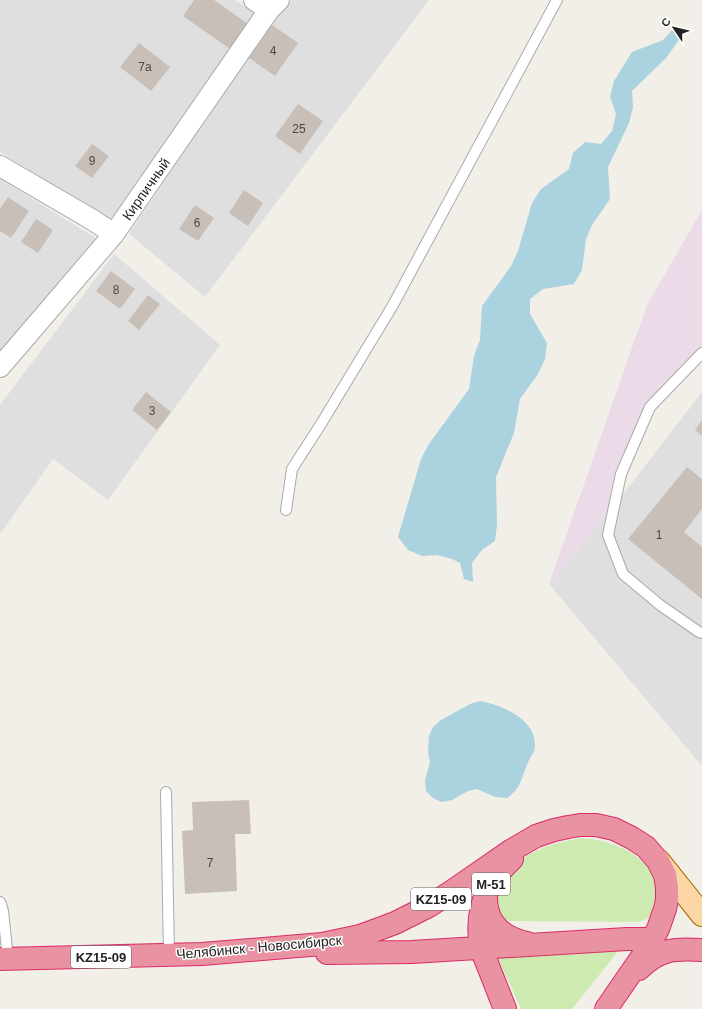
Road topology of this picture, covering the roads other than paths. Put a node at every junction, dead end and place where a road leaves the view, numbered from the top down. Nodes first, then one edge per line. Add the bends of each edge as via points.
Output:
1 (557, 0) edge
2 (267, 3) edge
3 (0, 166) edge
4 (114, 234) junction
5 (702, 353) edge
6 (0, 367) edge
7 (286, 510) dead end
8 (700, 632) edge
9 (166, 792) dead end
10 (536, 836) junction
11 (658, 860) junction
12 (486, 892) junction
13 (0, 902) edge
14 (702, 915) edge
15 (653, 939) junction
16 (542, 944) junction
17 (481, 948) junction
18 (702, 950) edge
19 (202, 954) junction
20 (169, 955) junction
21 (4, 959) edge
22 (619, 991) junction
23 (505, 1009) edge
24 (606, 1009) edge

1 - 7 lane via 393,305 292,469
2 - 4 street, Кирпичный
3 - 4 street
4 - 6 street, Кирпичный
5 - 8 lane via 650,407 621,474 608,535 623,574 660,605
9 - 20 lane
10 - 11 highway, Челябинск - Новосибирск / KZ15-09 via 568,827 596,825 614,829 632,838 646,847
10 - 12 highway, M-51 via 503,867
10 - 19 highway, Челябинск - Новосибирск / KZ15-09 via 429,906 395,923 360,936 322,944
11 - 14 main road
11 - 15 highway, Челябинск - Новосибирск / KZ15-09 via 665,875 668,894 664,914
12 - 16 highway via 488,913 500,930 516,940
12 - 17 highway, M-51 via 479,919
13 - 21 lane via 3,911
15 - 16 highway, KZ15-09
15 - 18 main road
15 - 22 highway, Челябинск - Новосибирск / KZ15-09
16 - 17 highway, KZ15-09
17 - 19 highway, KZ15-09 via 412,952
17 - 23 highway
18 - 22 highway via 681,949 656,955
19 - 20 highway, Челябинск - Новосибирск / KZ15-09
20 - 21 highway, Челябинск - Новосибирск / KZ15-09
22 - 24 highway, Челябинск - Новосибирск / KZ15-09

